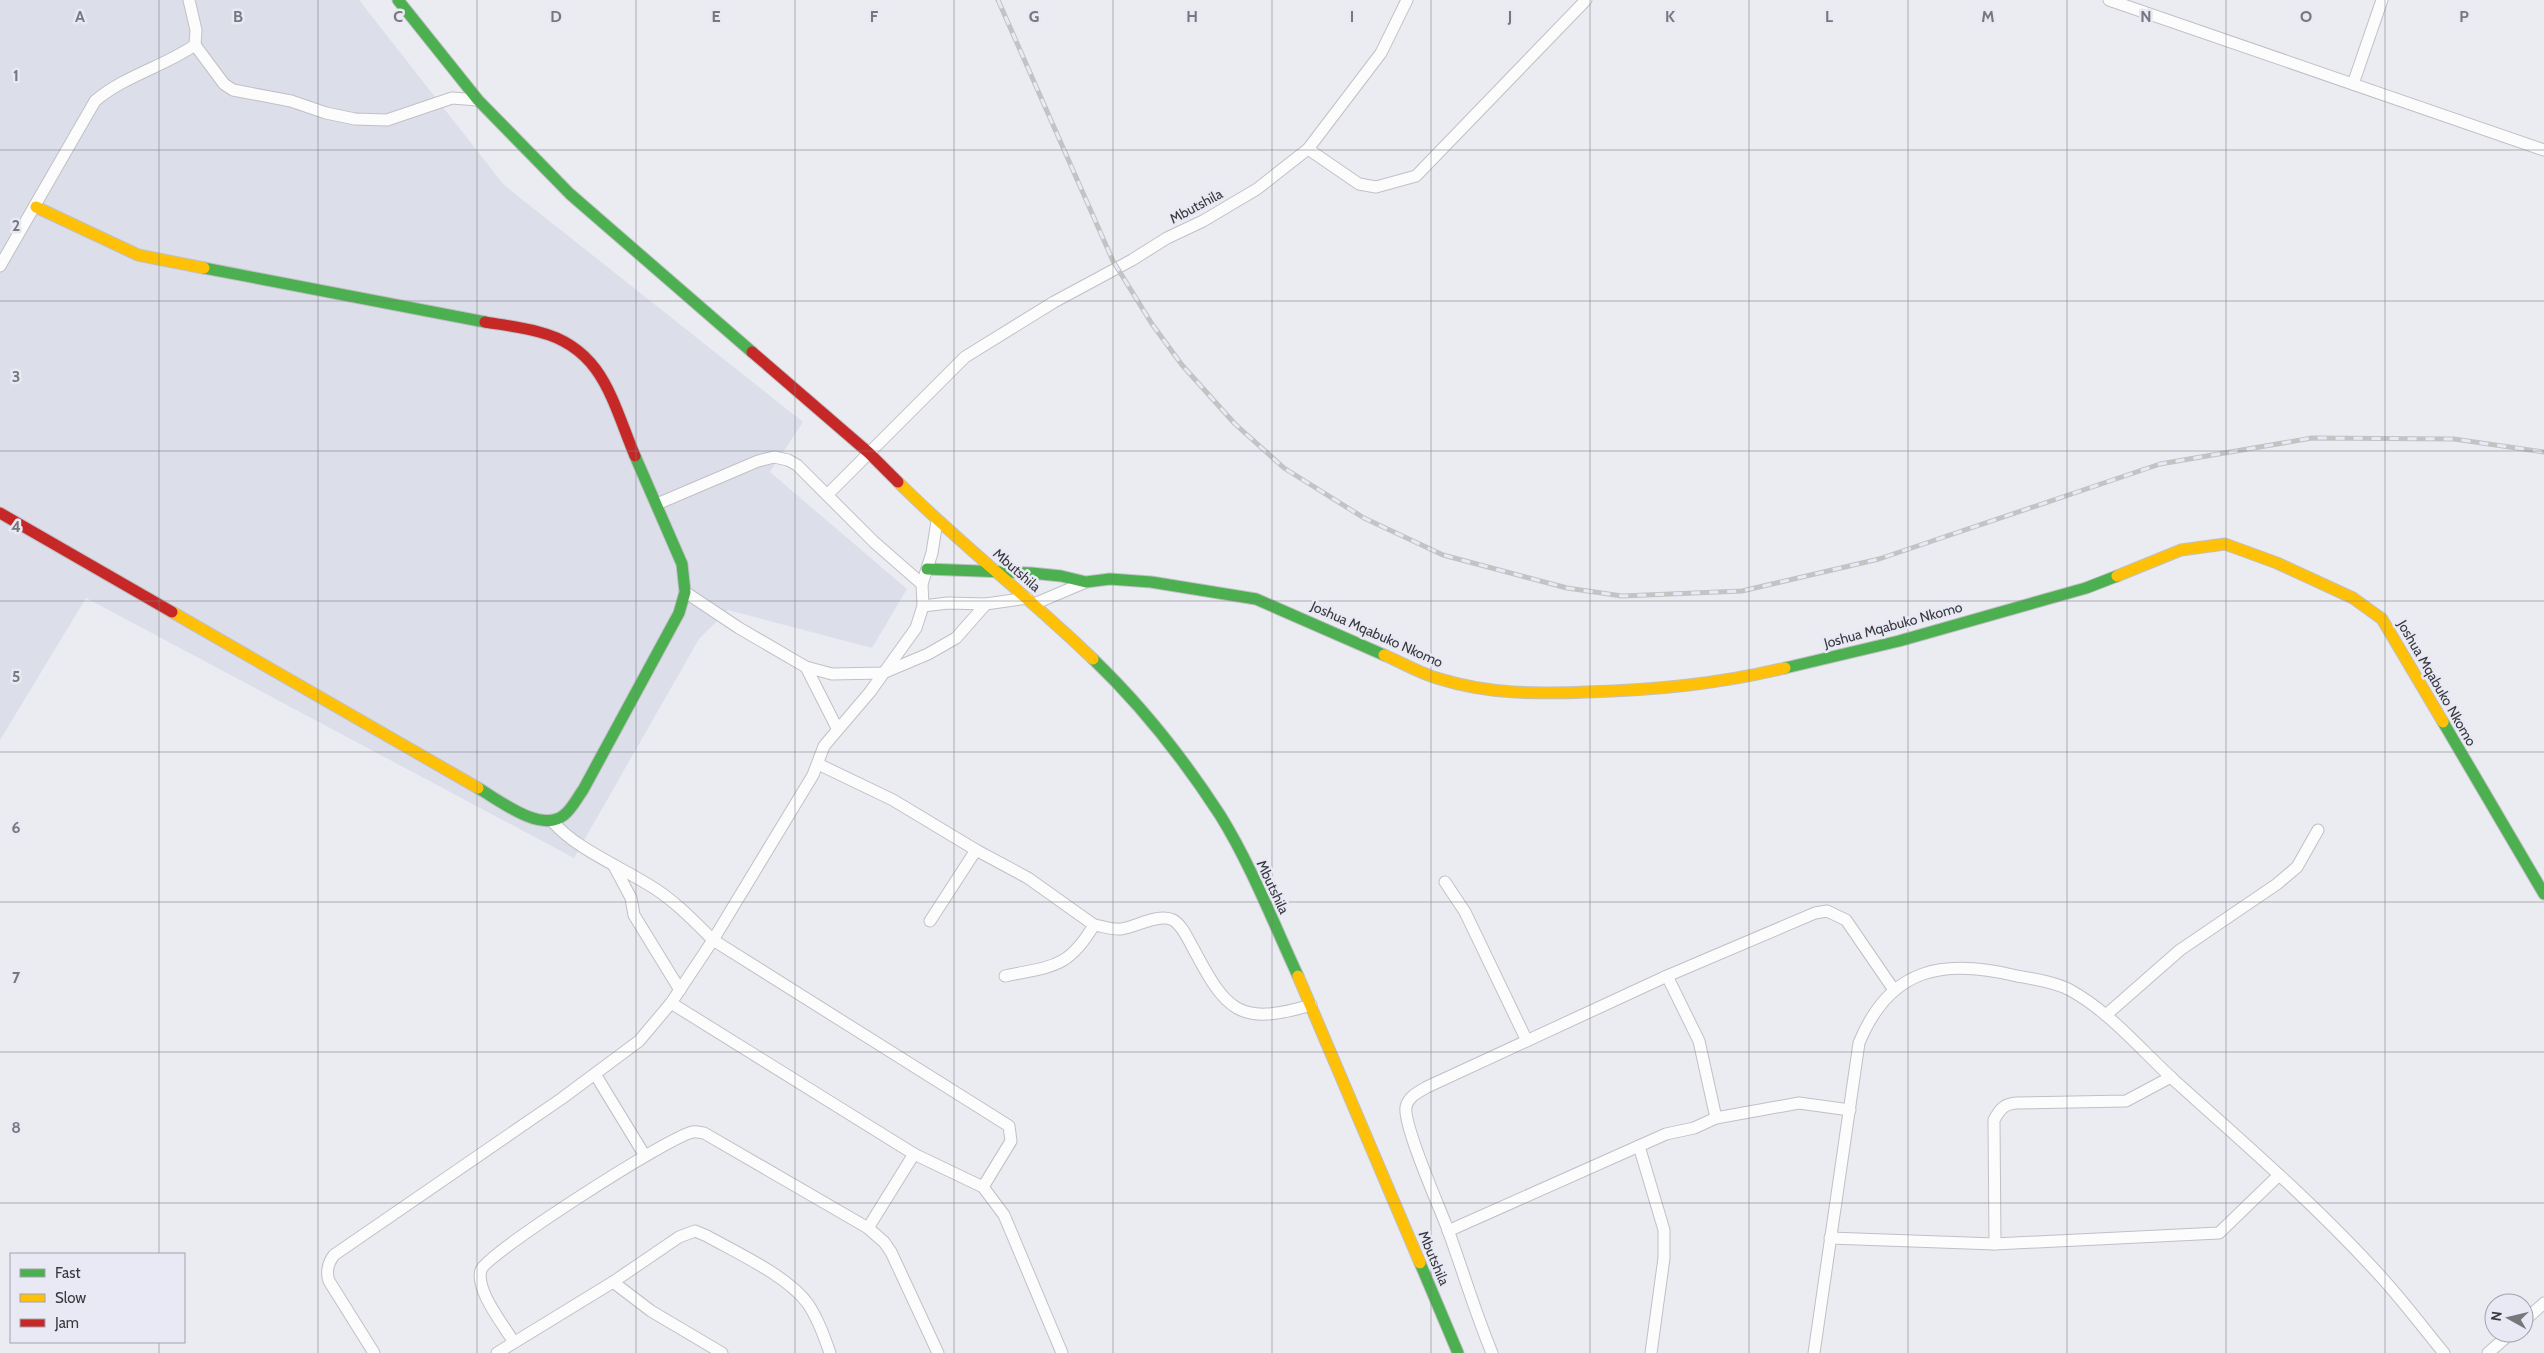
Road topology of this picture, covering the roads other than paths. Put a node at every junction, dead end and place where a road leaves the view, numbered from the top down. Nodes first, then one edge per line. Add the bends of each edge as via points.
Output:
1 (189, 0) edge
2 (398, 0) edge
3 (1407, 0) edge
4 (1586, 0) edge
5 (2109, 0) edge
6 (2382, 0) edge
7 (194, 45) junction
8 (2353, 84) junction
9 (478, 100) junction
10 (1308, 149) junction
11 (2544, 150) edge
12 (36, 207) junction
13 (0, 266) edge
14 (869, 453) junction
15 (827, 496) junction
16 (657, 504) junction
17 (0, 513) edge
18 (937, 521) junction
19 (927, 569) junction
20 (996, 571) junction
21 (1086, 582) junction
22 (922, 584) junction
23 (685, 592) junction
24 (1030, 601) junction
25 (986, 604) junction
26 (923, 606) junction
27 (806, 667) junction
28 (883, 673) junction
29 (837, 728) junction
30 (818, 764) junction
31 (553, 822) junction
32 (2318, 830) dead end
33 (976, 850) junction
34 (614, 866) junction
35 (1445, 882) dead end
36 (2544, 894) edge
37 (930, 921) dead end
38 (1094, 925) junction
39 (713, 940) junction
40 (1005, 976) dead end
41 (1667, 976) junction
42 (680, 990) junction
43 (1894, 990) junction
44 (671, 1003) junction
45 (1311, 1005) junction
46 (2106, 1015) junction
47 (1527, 1041) junction
48 (595, 1074) junction
49 (2171, 1077) junction
50 (1850, 1110) junction
51 (1716, 1118) junction
52 (1639, 1146) junction
53 (914, 1154) junction
54 (645, 1156) junction
55 (2279, 1175) junction
56 (983, 1187) junction
57 (868, 1228) junction
58 (1448, 1231) junction
59 (1830, 1238) junction
60 (1995, 1244) junction
61 (613, 1282) junction
62 (2544, 1303) edge
63 (2534, 1312) edge
64 (513, 1341) junction
65 (2499, 1343) edge
66 (374, 1353) edge
67 (497, 1353) edge
68 (722, 1353) edge
69 (830, 1353) edge
70 (938, 1353) edge
71 (1062, 1353) edge
72 (1458, 1353) edge
73 (1492, 1353) edge
74 (1651, 1353) edge
75 (1814, 1353) edge
76 (2444, 1353) edge
77 (2488, 1353) edge

1 - 7 street via 196,30
2 - 9 street
3 - 10 street, Mbutshila via 1381,53
4 - 10 street via 1416,176 1376,187 1359,184
5 - 8 street
6 - 8 street
7 - 9 street via 224,84 233,90 291,101 355,119 387,120 452,98
7 - 12 street via 108,90 95,101
8 - 11 street
9 - 14 street via 570,194
10 - 14 street, Mbutshila via 1256,189 1054,302 965,357
12 - 13 street
12 - 16 street via 138,255 540,332 572,345 586,355 600,373
14 - 15 street
14 - 18 street, Mbutshila
15 - 16 street via 798,465 774,457
15 - 22 street
16 - 23 street via 682,564
17 - 31 street via 534,820
18 - 19 street
18 - 20 street, Mbutshila
19 - 20 street
19 - 22 street
20 - 21 street via 1061,576
20 - 24 street, Mbutshila
21 - 24 street
21 - 36 street, Joshua Mqabuko Nkomo via 1110,579 1151,582 1256,599 1439,679 1483,689 1531,694 1635,691 1712,684 1899,641 2086,588 2181,550 2225,544 2277,563 2353,598 2382,618
22 - 26 street
23 - 27 street
23 - 31 street via 680,613 583,790 565,816
24 - 25 street
24 - 45 street, Mbutshila via 1119,684 1152,720 1220,816 1253,877
25 - 26 street
25 - 28 street via 956,638
26 - 28 street via 916,628
27 - 28 street via 832,674
27 - 29 street
28 - 29 street
29 - 30 street via 824,746
30 - 33 street via 893,800
30 - 39 street
31 - 34 street via 563,834
32 - 46 street via 2297,867 2180,950
33 - 37 street
33 - 38 street via 1028,878
34 - 39 street via 678,905
34 - 42 street via 631,898 634,915
35 - 47 street via 1465,912
38 - 40 street via 1081,946 1062,963
38 - 45 street via 1120,929 1170,919 1181,928 1207,975 1232,1007 1247,1014 1276,1014
39 - 42 street
39 - 56 street via 1009,1126 1011,1141
41 - 43 street via 1804,916 1827,911 1846,920
41 - 47 street
41 - 51 street via 1698,1041
42 - 44 street
43 - 46 street via 1924,974 1950,967 1990,969 2068,989
43 - 50 street via 1868,1020 1859,1043
44 - 48 street via 639,1041
44 - 53 street
45 - 72 street, Mbutshila
46 - 49 street
47 - 58 street via 1427,1087 1408,1100 1405,1109 1410,1130
48 - 54 street
48 - 66 street via 330,1260 329,1282
49 - 55 street
49 - 60 street via 2126,1101 2016,1103 2007,1104 2000,1110 1994,1120
50 - 51 street via 1799,1103
50 - 59 street
51 - 52 street
52 - 58 street
52 - 74 street via 1664,1230 1664,1258
53 - 56 street
53 - 57 street
54 - 57 street via 693,1132 704,1134
54 - 64 street via 508,1244 482,1267 481,1289
55 - 60 street via 2220,1233
55 - 76 street via 2372,1267
56 - 71 street via 1004,1215
57 - 70 street via 891,1252
58 - 73 street
59 - 60 street
59 - 75 street
61 - 64 street
61 - 68 street via 651,1311
61 - 69 street via 679,1237 695,1231 783,1281 807,1302 818,1320
62 - 63 street
64 - 67 street
65 - 77 street

